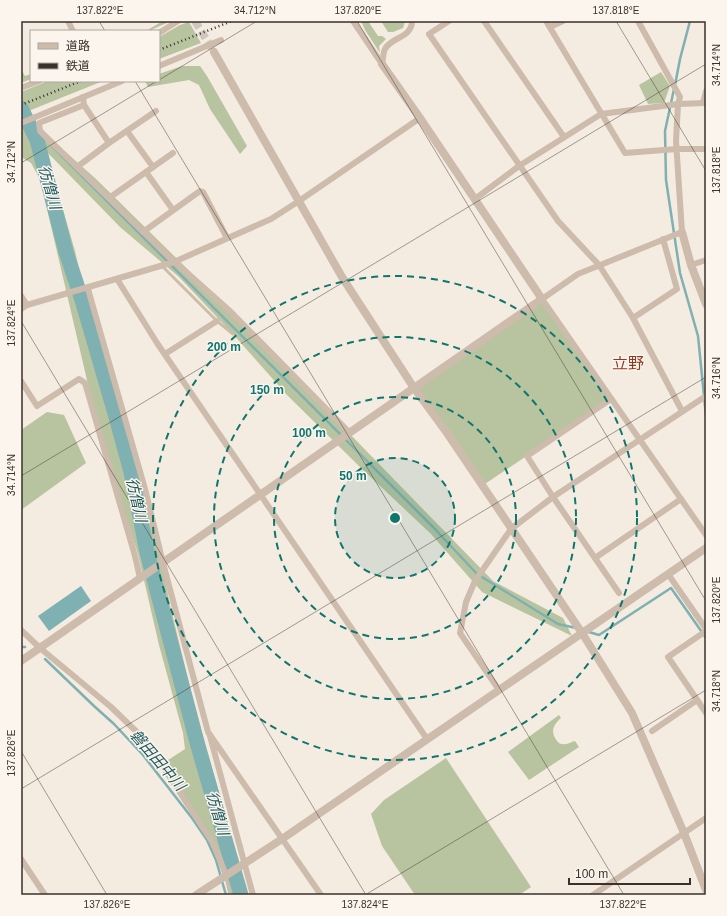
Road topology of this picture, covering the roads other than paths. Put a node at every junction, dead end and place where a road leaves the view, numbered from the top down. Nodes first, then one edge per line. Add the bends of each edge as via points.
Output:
1 (68, 21) edge
2 (178, 21) edge
3 (354, 21) edge
4 (412, 21) edge
5 (449, 21) edge
6 (484, 21) edge
7 (546, 21) edge
8 (562, 21) edge
9 (638, 21) edge
10 (550, 27) junction
11 (72, 30) edge
12 (160, 32) edge
13 (221, 40) dead end
14 (214, 52) tunnel mouth
15 (382, 64) junction
16 (160, 66) edge
17 (36, 82) edge
18 (120, 82) edge
19 (21, 88) edge
20 (706, 91) edge
21 (83, 97) junction
22 (704, 103) edge
23 (678, 104) junction
24 (84, 105) junction
25 (156, 111) dead end
26 (601, 114) junction
27 (420, 118) junction
28 (21, 123) edge
29 (127, 131) junction
30 (564, 137) junction
31 (109, 142) junction
32 (706, 148) edge
33 (677, 149) junction
34 (173, 153) dead end
35 (519, 166) junction
36 (77, 167) junction
37 (152, 167) junction
38 (146, 172) junction
39 (109, 198) junction
40 (475, 199) junction
41 (299, 201) junction
42 (173, 210) junction
43 (143, 232) junction
44 (682, 232) junction
45 (227, 238) junction
46 (663, 239) junction
47 (706, 260) edge
48 (175, 262) junction
49 (163, 265) junction
50 (599, 265) junction
51 (691, 265) junction
52 (117, 279) junction
53 (88, 288) junction
54 (21, 296) edge
55 (542, 298) junction
56 (706, 304) edge
57 (27, 305) junction
58 (21, 309) edge
59 (633, 318) junction
60 (217, 321) junction
61 (233, 334) dead end
62 (165, 354) junction
63 (21, 381) edge
64 (414, 388) junction
65 (706, 396) edge
66 (611, 399) junction
67 (682, 411) junction
68 (350, 433) junction
69 (640, 440) junction
70 (260, 495) junction
71 (553, 497) junction
72 (681, 499) junction
73 (511, 529) junction
74 (706, 535) edge
75 (706, 548) edge
76 (595, 558) junction
77 (163, 563) junction
78 (668, 574) junction
79 (140, 578) junction
80 (619, 593) dead end
81 (21, 630) edge
82 (706, 630) edge
83 (582, 633) junction
84 (40, 648) junction
85 (21, 661) edge
86 (500, 690) junction
87 (698, 700) junction
88 (706, 713) edge
89 (652, 731) dead end
90 (208, 732) junction
91 (427, 739) junction
92 (706, 818) edge
93 (684, 832) junction
94 (282, 839) junction
95 (21, 859) edge
96 (244, 863) junction
97 (226, 875) junction
98 (706, 890) edge
99 (45, 895) edge
100 (196, 895) edge
101 (230, 895) edge
102 (253, 895) edge
103 (321, 895) edge
104 (593, 895) edge

1 - 11 street
2 - 12 street
3 - 15 street
4 - 15 street via 410,30 385,49
5 - 35 street via 429,34
6 - 30 street
7 - 10 street
8 - 10 street
9 - 23 street via 680,97
10 - 26 street
13 - 16 street
14 - 41 street
15 - 27 street
17 - 19 street
18 - 21 street
20 - 22 street
21 - 24 street
21 - 28 street
22 - 23 street
23 - 26 street
23 - 33 street
24 - 31 street
24 - 36 street via 39,123 40,131
25 - 29 street
26 - 30 street
26 - 33 street via 625,152
27 - 40 street
27 - 41 street
29 - 31 street
29 - 37 street
30 - 35 street
31 - 36 street
32 - 33 street
33 - 44 street
34 - 37 street
35 - 40 street
35 - 50 street via 558,222
36 - 39 street
37 - 38 street
38 - 39 street
38 - 42 street
39 - 43 street
40 - 55 street
41 - 45 street via 271,219
41 - 64 street via 342,277
42 - 43 street
42 - 45 street via 202,191
43 - 48 street
44 - 46 street
44 - 51 street
45 - 48 street
46 - 50 street
46 - 59 street via 677,289
47 - 51 street
48 - 49 street
48 - 68 street via 231,312
49 - 52 street
49 - 60 lane
50 - 55 street via 578,274
50 - 59 street
51 - 56 street
52 - 53 street
52 - 62 street
53 - 57 street
53 - 77 street via 145,489
54 - 57 street
55 - 64 street
55 - 66 street
57 - 58 street
59 - 67 street
60 - 61 lane
60 - 62 street
62 - 70 street
63 - 79 street via 37,406 78,379 85,383
64 - 68 street
64 - 73 street
65 - 67 street
66 - 69 street
66 - 71 street via 527,456
67 - 69 street
68 - 70 street
69 - 71 street
69 - 72 street
70 - 77 street
70 - 91 street
71 - 73 street
71 - 76 street
72 - 74 street
72 - 76 street
73 - 83 street
73 - 86 street via 475,581 466,602 460,633
75 - 78 street
76 - 80 street
77 - 79 street
77 - 90 street
78 - 82 street
78 - 83 street
79 - 84 street
81 - 84 street
82 - 87 street via 668,657
83 - 86 street
83 - 93 street via 632,713
84 - 85 street
84 - 97 street via 111,707 142,737 214,843
86 - 91 street
87 - 88 street
87 - 89 street
90 - 94 street
90 - 96 street
91 - 94 street
92 - 93 street
93 - 98 street
93 - 104 street
94 - 96 street
94 - 103 street
95 - 99 street
96 - 97 street
96 - 102 street
97 - 100 street
97 - 101 lane

